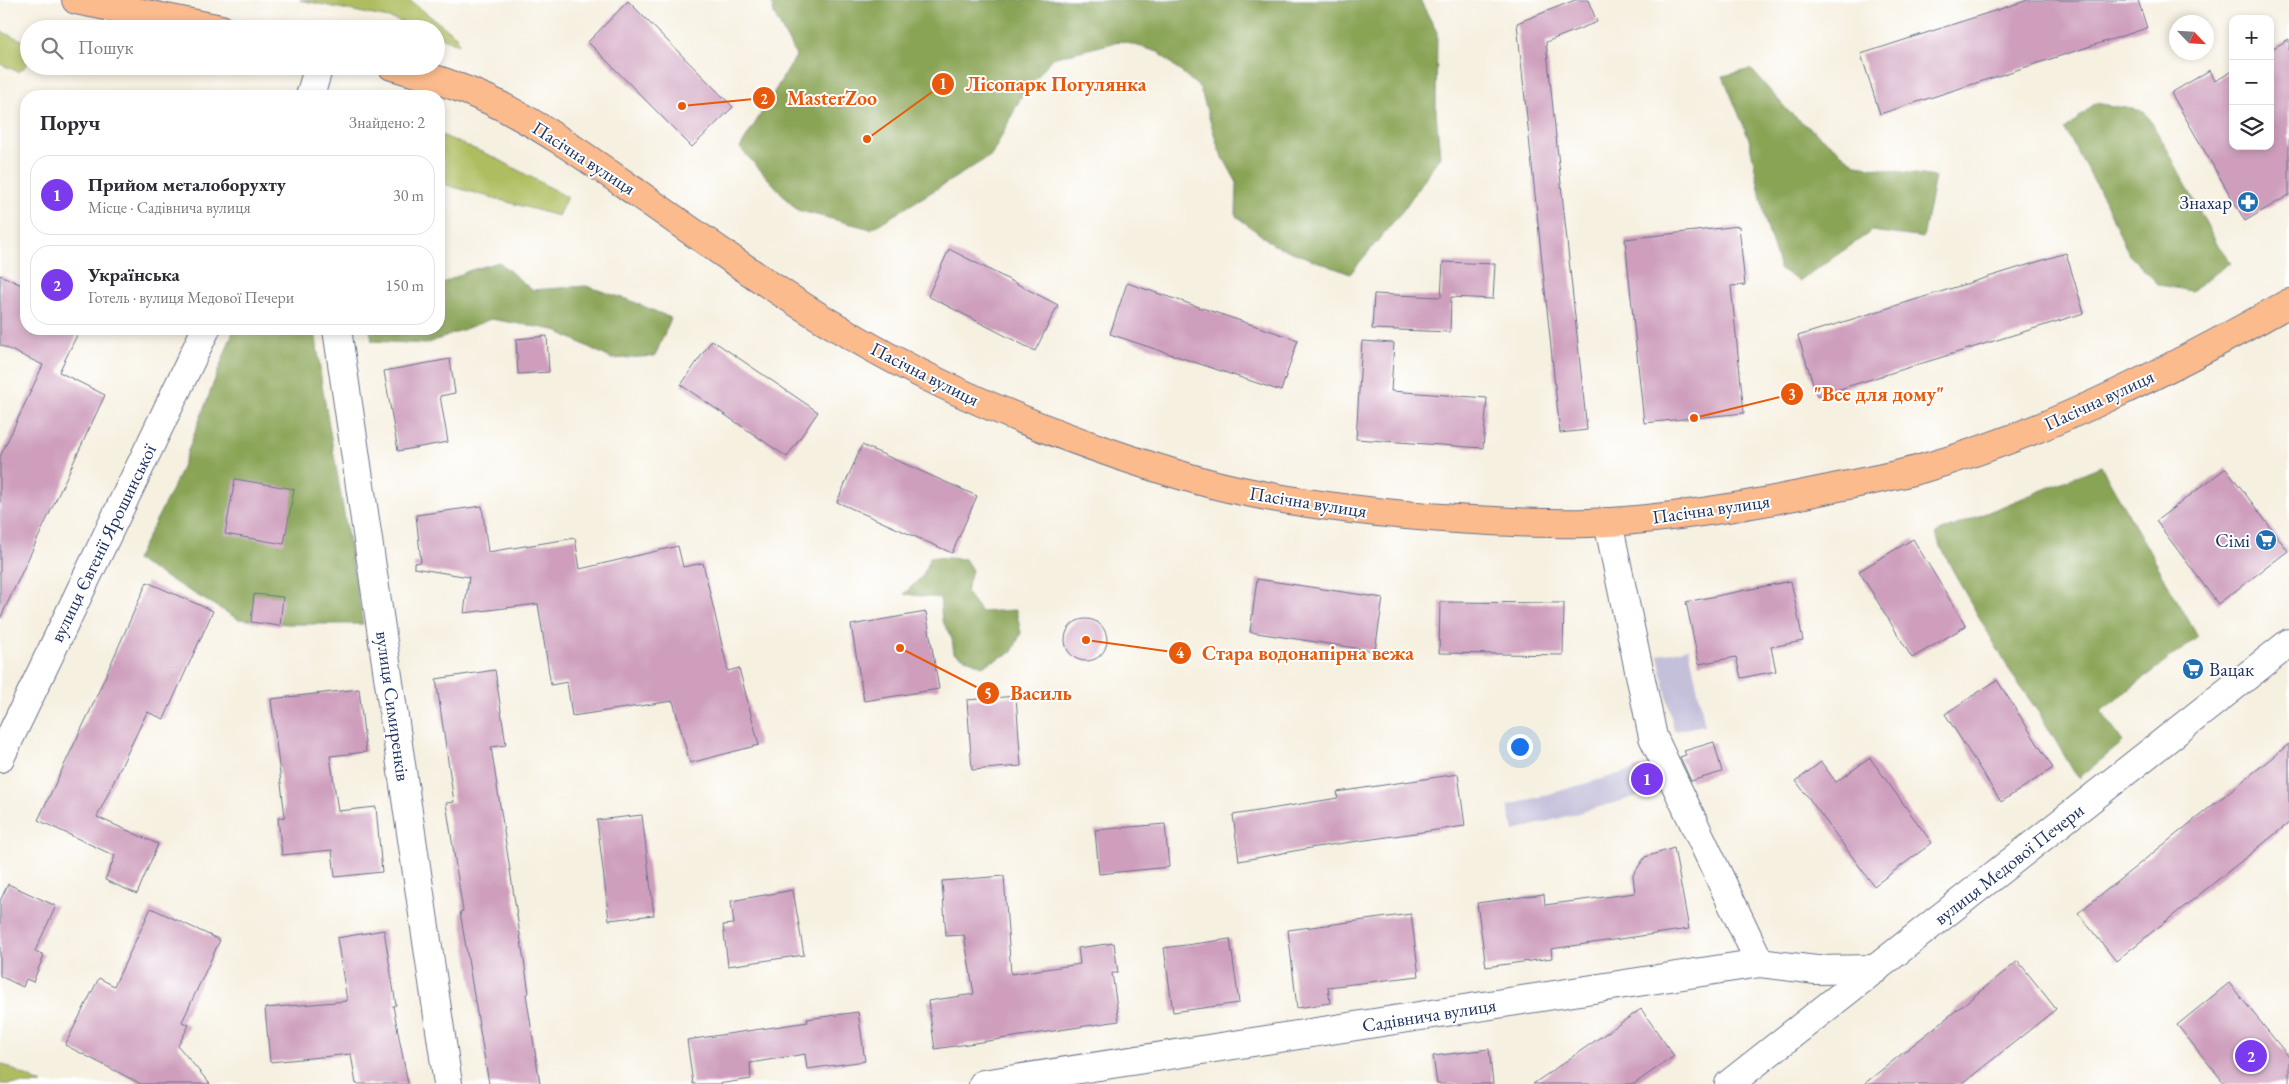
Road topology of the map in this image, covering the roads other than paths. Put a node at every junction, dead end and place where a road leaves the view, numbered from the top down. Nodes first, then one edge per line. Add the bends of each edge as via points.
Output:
1 (76, 0) edge
2 (176, 20) edge
3 (316, 75) edge
4 (420, 75) edge
5 (312, 90) edge
6 (2289, 303) edge
7 (203, 335) edge
8 (338, 335) edge
9 (1608, 522) junction
10 (2289, 644) edge
11 (0, 758) edge
12 (1760, 963) junction
13 (1876, 969) junction
14 (448, 1084) edge
15 (983, 1084) edge
16 (1729, 1084) edge

1 - 2 main road
3 - 5 street
4 - 9 main road, Пасічна вулиця via 487,100 529,122 781,292 868,346 938,384 1010,416 1165,471 1237,490 1311,504 1476,520
6 - 9 main road, Пасічна вулиця via 2216,344 2074,414 1922,469 1736,508
7 - 11 street, вулиця Євгенії Ярошинської
8 - 14 street, вулиця Симиренків
9 - 12 street via 1653,736
10 - 13 street, вулиця Медової Печери
12 - 13 street, Садівнича вулиця via 1816,970
12 - 15 street, Садівнича вулиця
13 - 16 street, вулиця Медової Печери

